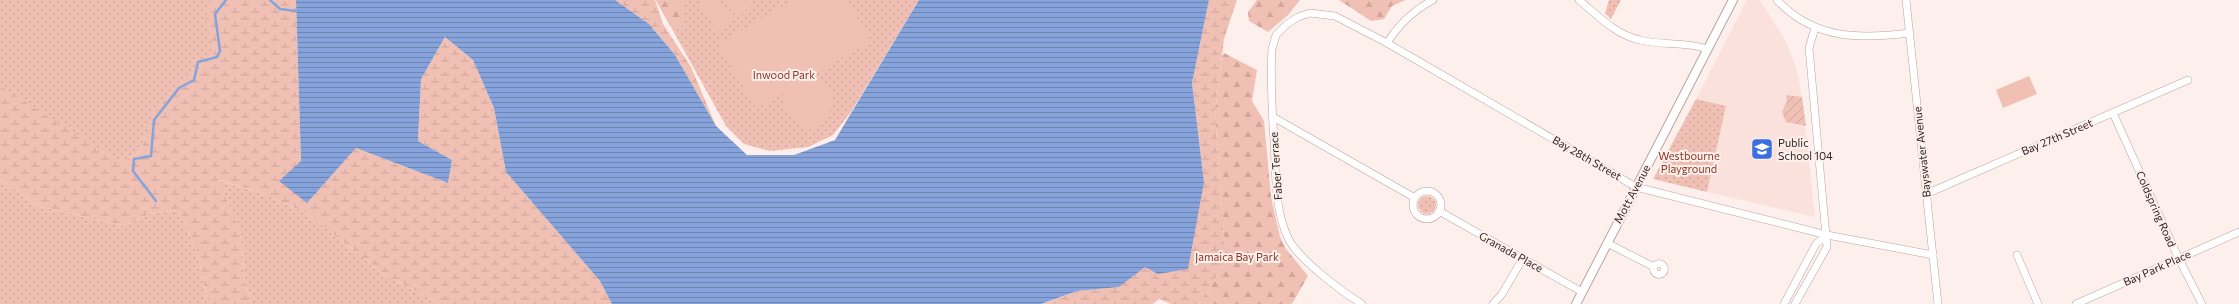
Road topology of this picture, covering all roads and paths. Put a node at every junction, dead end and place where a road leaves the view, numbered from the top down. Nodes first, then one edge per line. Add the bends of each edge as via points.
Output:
1 (1434, 0) edge
2 (1579, 0) edge
3 (1733, 0) edge
4 (1777, 0) edge
5 (1908, 0) edge
6 (1310, 13) joint
7 (1815, 28) junction
8 (1910, 33) junction
9 (1387, 43) junction
10 (1707, 49) junction
11 (2188, 80) dead end
12 (2113, 113) junction
13 (1273, 117) junction
14 (1636, 187) junction
15 (1926, 194) junction
16 (1415, 198) junction
17 (1439, 211) junction
18 (2239, 232) edge
19 (1827, 235) junction
20 (1607, 243) junction
21 (1933, 255) junction
22 (2017, 255) dead end
23 (1523, 258) junction
24 (2178, 259) junction
25 (1654, 267) dead end
26 (1582, 292) junction
27 (1362, 304) edge
28 (1493, 304) edge
29 (1576, 304) edge
30 (1784, 304) edge
31 (1795, 304) edge
32 (1938, 304) edge
33 (2038, 304) edge
34 (2076, 304) edge
35 (2202, 304) edge

1 - 9 street via 1404,20
2 - 10 street via 1623,35 1639,40 1693,44
3 - 10 street, Mott Avenue
4 - 7 street via 1799,19
5 - 8 street, Bayswater Avenue
6 - 9 street, Bay 28th Street via 1335,16
6 - 13 street, Faber Terrace via 1287,24 1275,38 1271,63
7 - 8 street via 1861,37
7 - 19 street via 1810,53
8 - 15 street, Bayswater Avenue
9 - 14 street, Bay 28th Street
10 - 14 street, Mott Avenue
11 - 12 street, Bay 27th Street
12 - 15 street, Bay 27th Street
12 - 24 street, Coldspring Road
13 - 16 street
13 - 27 street, Faber Terrace via 1277,194 1289,240 1311,264
14 - 19 street, Bay 28th Street
14 - 20 street, Mott Avenue
15 - 21 street, Bayswater Avenue
16 - 17 street via 1422,192 1436,194 1441,202
16 - 17 street via 1414,211 1420,217 1429,219
17 - 23 street, Granada Place
18 - 24 street, Bay Park Place
19 - 21 street, Bay 28th Street
19 - 30 street via 1816,244
19 - 31 street via 1827,247
20 - 25 street
20 - 26 street, Mott Avenue
21 - 32 street, Bayswater Avenue
22 - 33 street
23 - 26 street, Granada Place
23 - 28 street via 1502,294
24 - 34 street, Bay Park Place
24 - 35 street, Coldspring Road
26 - 29 street, Mott Avenue

